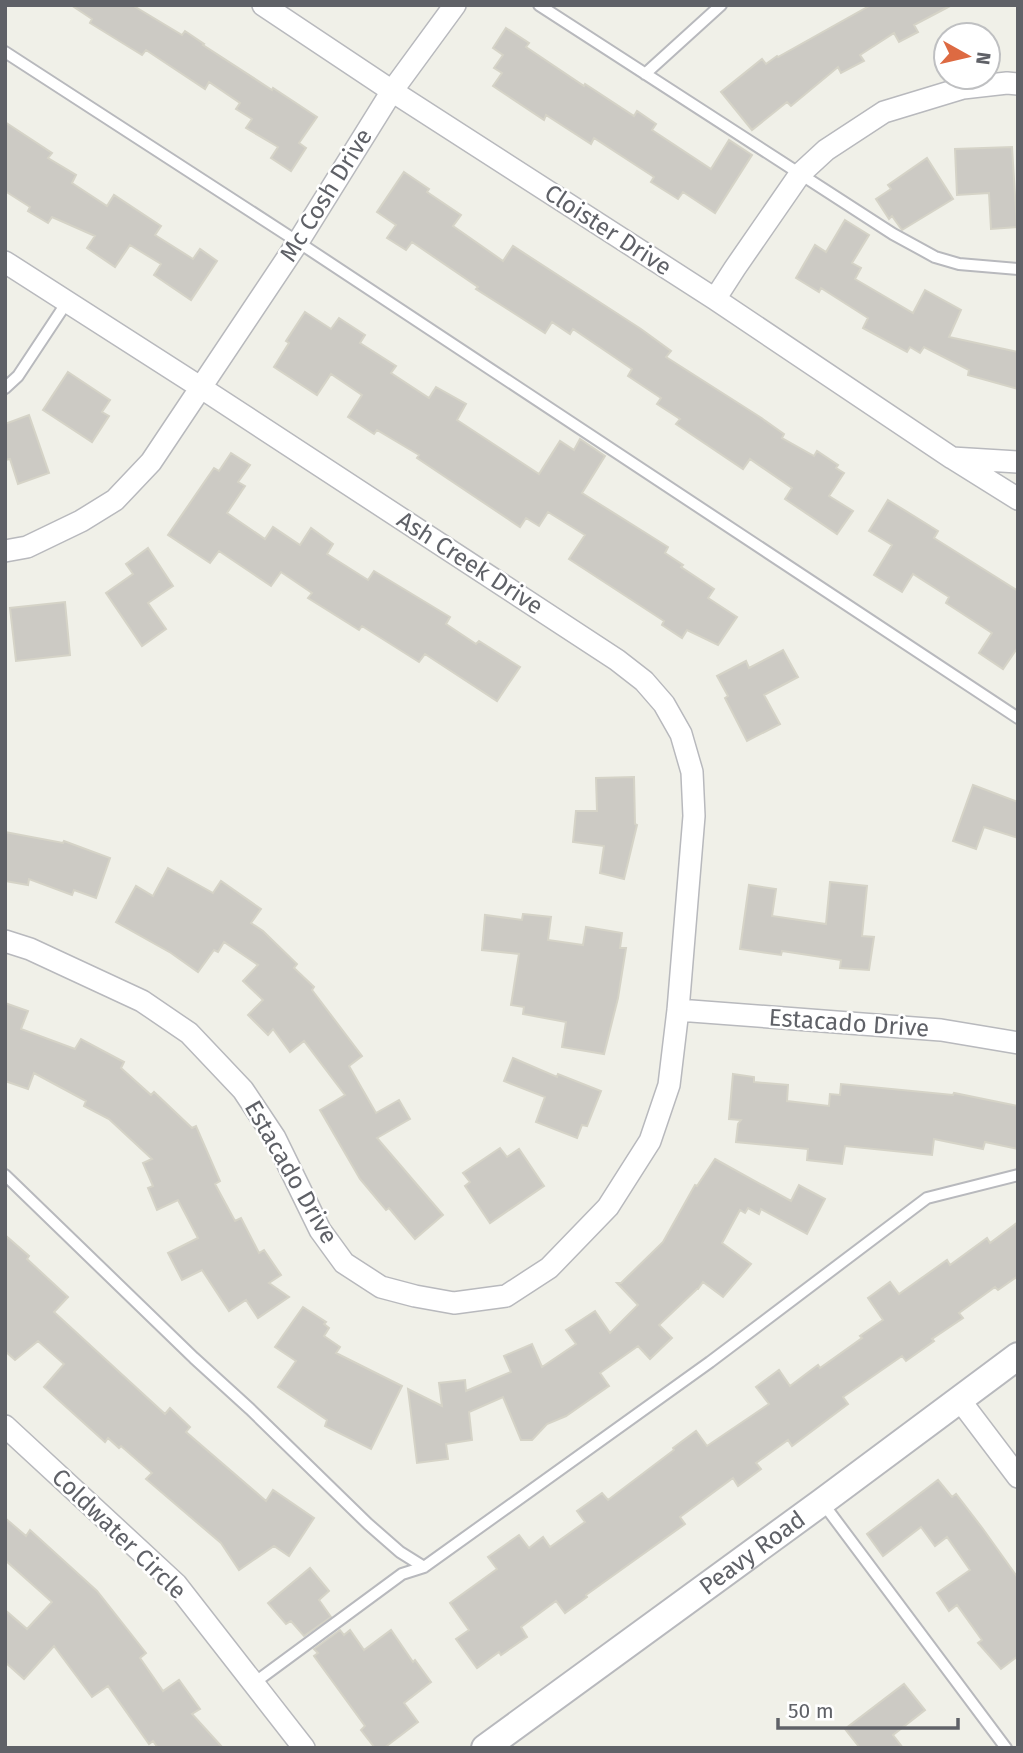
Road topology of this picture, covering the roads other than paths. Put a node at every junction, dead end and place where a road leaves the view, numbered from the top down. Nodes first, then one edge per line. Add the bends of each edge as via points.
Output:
1 (263, 5) edge
2 (455, 5) edge
3 (539, 5) edge
4 (721, 5) edge
5 (5, 52) edge
6 (645, 74) junction
7 (1018, 84) edge
8 (392, 91) junction
9 (800, 174) junction
10 (298, 242) junction
11 (5, 261) edge
12 (1018, 269) edge
13 (715, 299) junction
14 (67, 302) junction
15 (201, 387) junction
16 (5, 388) edge
17 (952, 458) junction
18 (1018, 462) edge
19 (1018, 499) edge
20 (5, 551) edge
21 (1018, 718) edge
22 (5, 941) edge
23 (678, 1010) junction
24 (1018, 1043) edge
25 (5, 1175) edge
26 (1018, 1175) edge
27 (1018, 1356) edge
28 (958, 1399) junction
29 (5, 1426) edge
30 (1018, 1477) edge
31 (822, 1502) junction
32 (424, 1567) junction
33 (254, 1682) junction
34 (304, 1748) edge
35 (485, 1748) edge
36 (1006, 1748) edge

1 - 8 street, Cloister Drive
2 - 8 street, Mc Cosh Drive
3 - 6 lane
4 - 6 lane
5 - 10 lane
6 - 9 lane
7 - 9 street via 963,88 884,112 826,150
8 - 10 street, Mc Cosh Drive
8 - 13 street, Cloister Drive
9 - 12 lane via 934,257
9 - 13 street
10 - 15 street, Mc Cosh Drive
10 - 21 lane
11 - 14 street, Ash Creek Drive
13 - 17 street, Cloister Drive
14 - 15 street, Ash Creek Drive
14 - 16 lane via 18,376
15 - 20 street, Mc Cosh Drive via 151,462 115,500 27,547
15 - 23 street, Ash Creek Drive via 617,660 664,704 681,734 692,772 694,816
17 - 18 street
17 - 19 street, Cloister Drive
22 - 23 street, Estacado Drive via 142,1001 189,1033 243,1090 275,1138 320,1230 344,1263 381,1287 454,1303 506,1296 548,1268 608,1207 650,1141 669,1085
23 - 24 street, Estacado Drive via 941,1030
25 - 32 lane via 368,1524
26 - 32 lane via 927,1198 710,1362
27 - 28 street, Peavy Road
28 - 30 street
28 - 31 street, Peavy Road
29 - 33 street, Coldwater Circle via 176,1584
31 - 35 street, Peavy Road
31 - 36 lane
32 - 33 lane via 402,1574
33 - 34 street, Coldwater Circle

